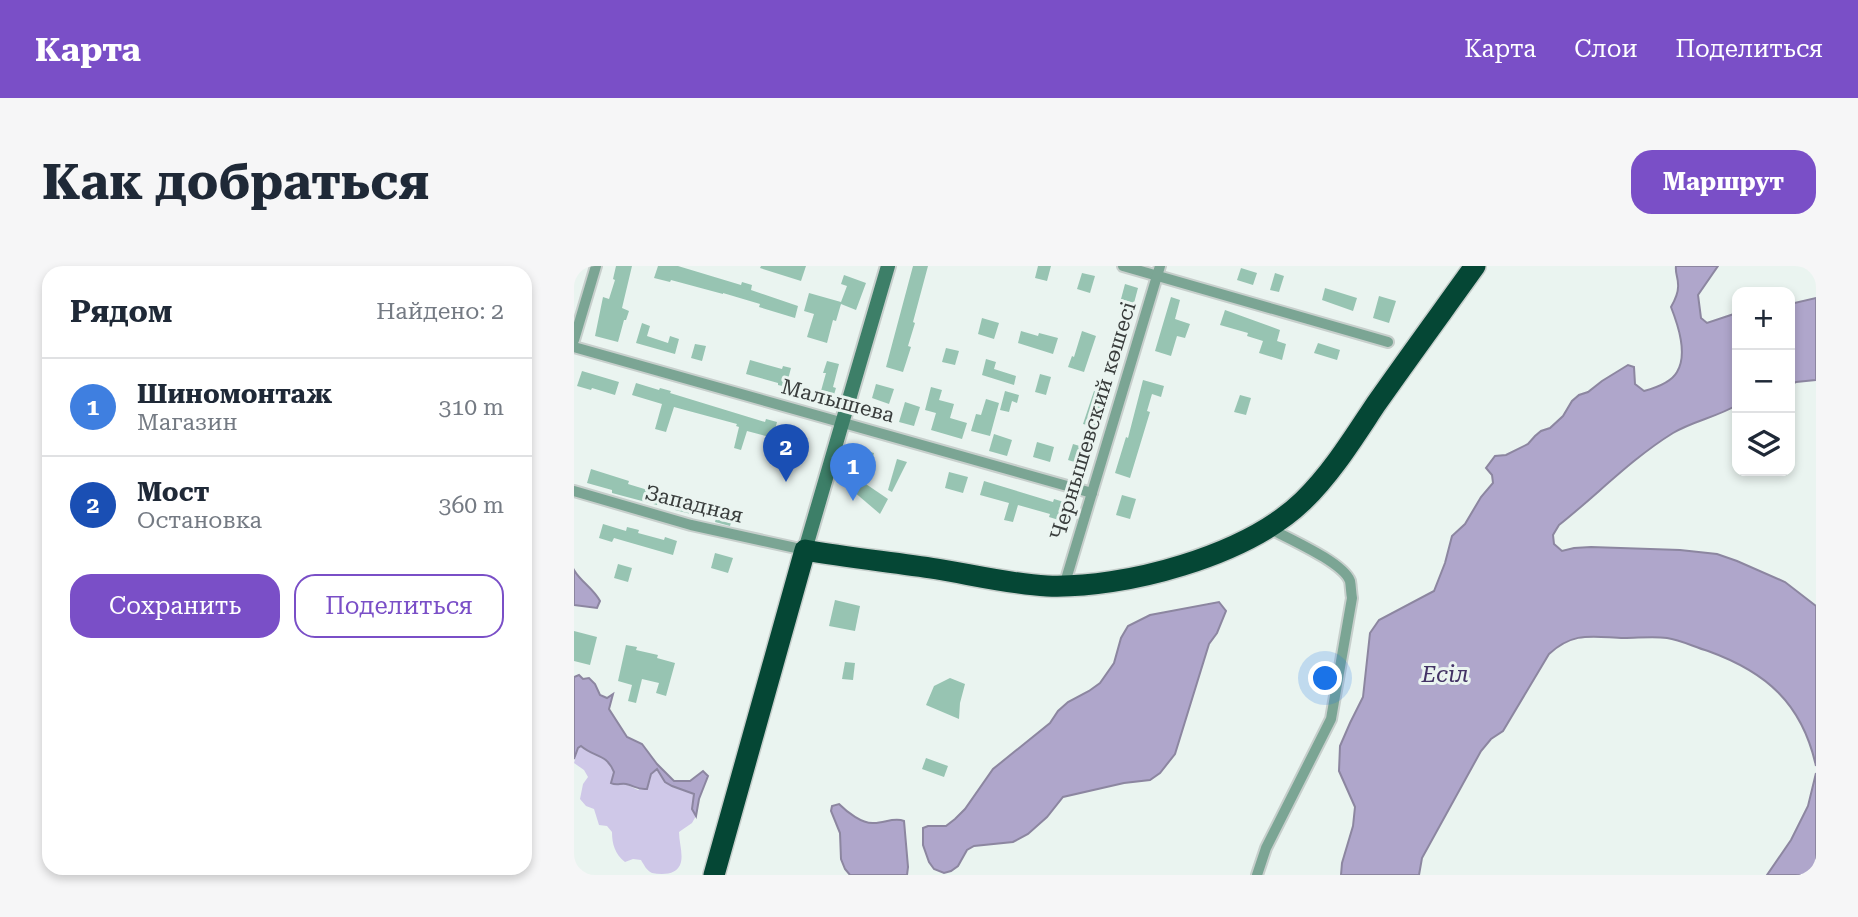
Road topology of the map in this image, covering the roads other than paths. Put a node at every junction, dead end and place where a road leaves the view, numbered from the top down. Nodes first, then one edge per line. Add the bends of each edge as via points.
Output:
1 (596, 266) edge
2 (888, 266) edge
3 (1123, 266) edge
4 (1475, 266) edge
5 (1158, 271) edge
6 (574, 340) edge
7 (1388, 342) dead end
8 (574, 347) edge
9 (844, 422) junction
10 (574, 491) edge
11 (1092, 493) junction
12 (1269, 528) junction
13 (805, 551) junction
14 (1064, 586) junction
15 (714, 875) edge
16 (1257, 875) edge

1 - 6 street
2 - 9 main road
3 - 5 street
4 - 12 highway via 1334,465 1306,499
5 - 7 street
5 - 11 street, Чернышевский көшесі
8 - 9 street, Малышева
9 - 11 street, Малышева
9 - 13 main road
10 - 13 street, Западная
11 - 14 street, Чернышевский көшесі
12 - 14 highway via 1168,570
12 - 16 street via 1343,570 1350,579 1352,598 1331,719
13 - 14 highway
13 - 15 highway

